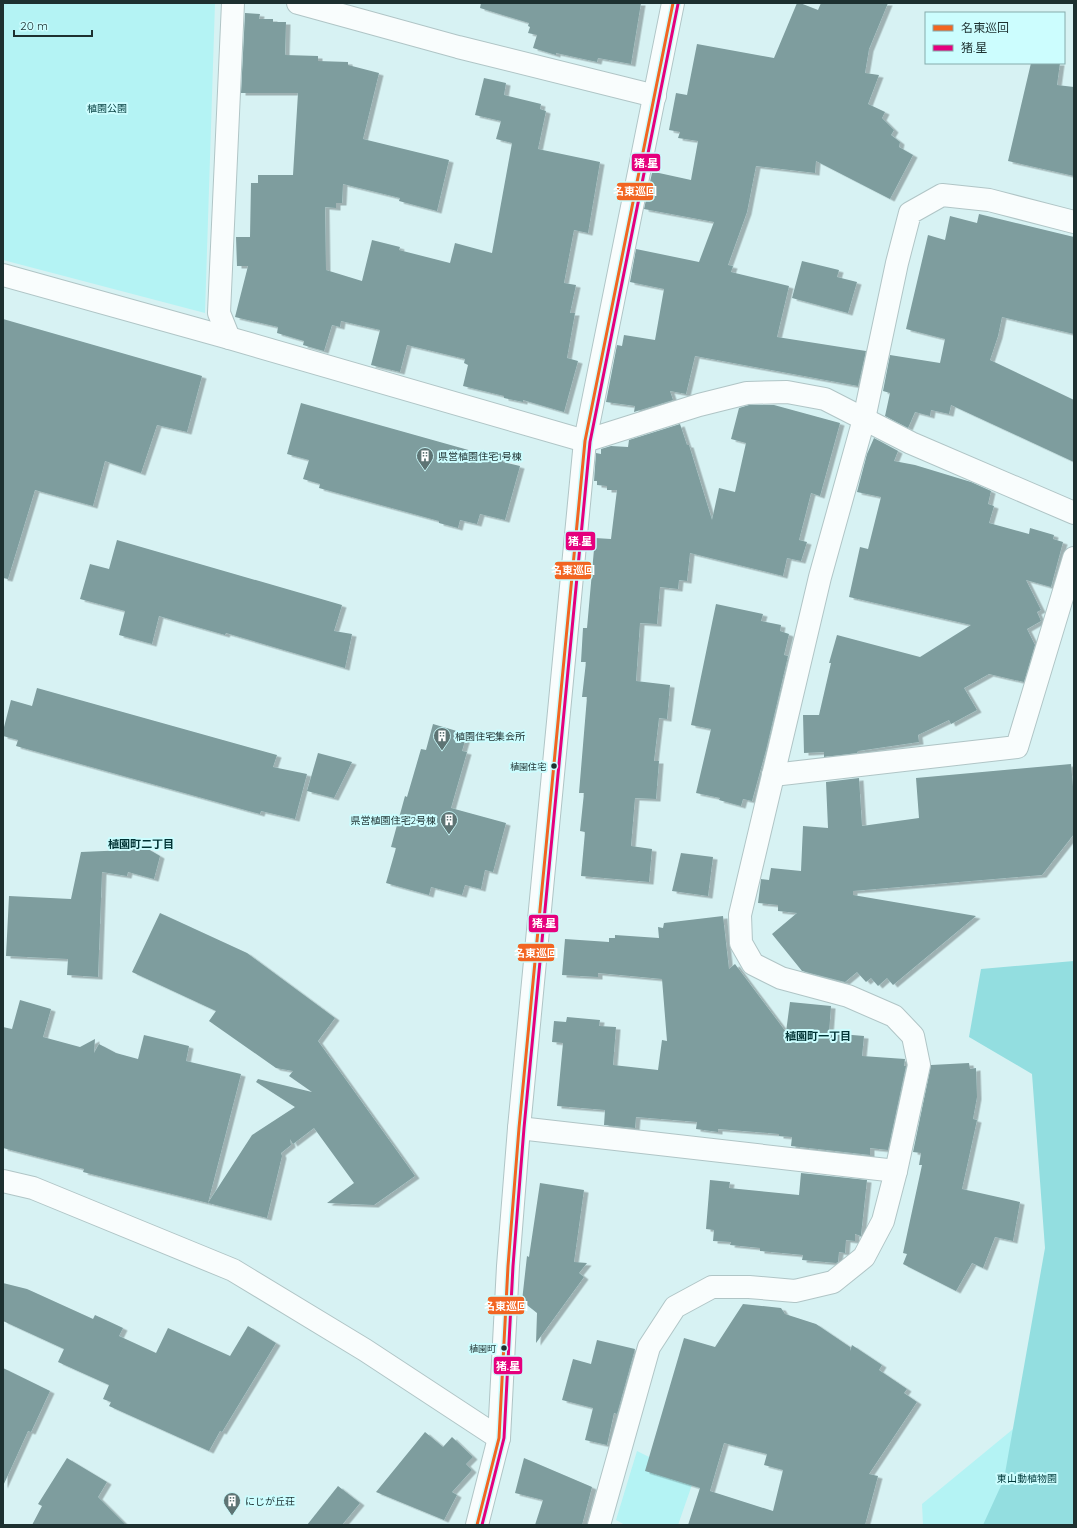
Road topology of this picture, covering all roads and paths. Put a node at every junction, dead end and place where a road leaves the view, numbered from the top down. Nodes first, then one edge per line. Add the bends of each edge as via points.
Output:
1 (233, 3) edge
2 (298, 3) edge
3 (673, 3) edge
4 (655, 96) junction
5 (1074, 222) edge
6 (3, 275) edge
7 (229, 338) junction
8 (864, 419) junction
9 (585, 441) junction
10 (1074, 513) edge
11 (1074, 558) edge
12 (773, 775) junction
13 (519, 1128) junction
14 (896, 1171) junction
15 (3, 1181) edge
16 (499, 1438) junction
17 (476, 1525) edge
18 (599, 1525) edge

1 - 7 street via 219,313
2 - 4 street via 458,47
3 - 4 street
4 - 9 street
5 - 8 street via 989,200 942,195 910,213
6 - 7 street
7 - 9 street
8 - 9 street via 825,399 787,392 747,393 699,405
8 - 10 street via 911,443
8 - 12 street via 820,577
9 - 13 street
11 - 12 street via 1017,747
12 - 14 street via 740,915 741,943 753,964 781,978 848,996 894,1016 913,1036 919,1065
13 - 14 street
13 - 16 street via 508,1266
14 - 18 street via 883,1221 864,1257 832,1282 795,1291 712,1287 675,1307 649,1347
15 - 16 street via 33,1188 233,1270 365,1350
16 - 17 street

